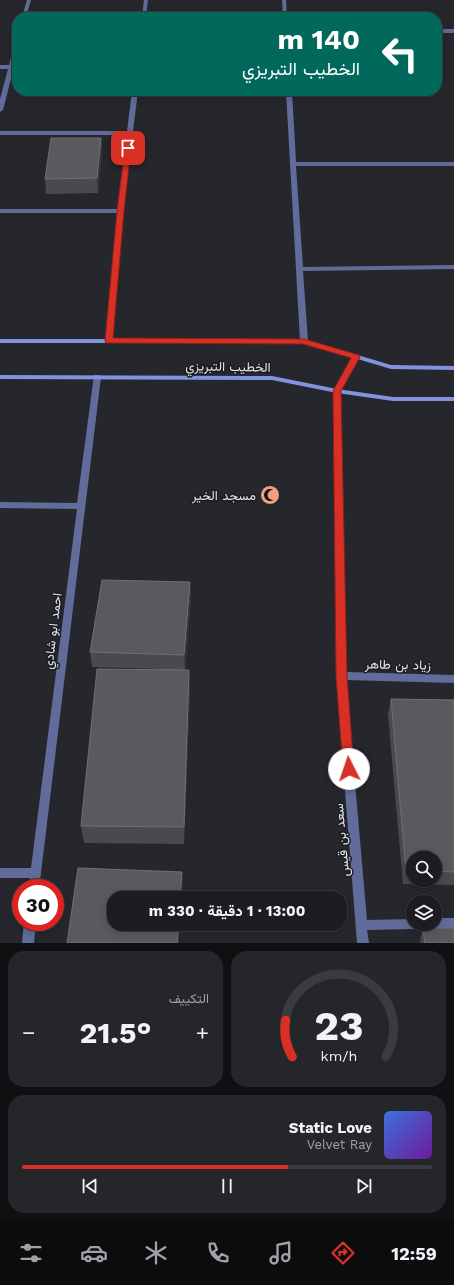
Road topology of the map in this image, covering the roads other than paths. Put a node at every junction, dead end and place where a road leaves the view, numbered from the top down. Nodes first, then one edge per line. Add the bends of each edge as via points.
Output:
1 (29, 0) edge
2 (146, 0) edge
3 (284, 0) edge
4 (25, 12) edge
5 (145, 12) edge
6 (285, 12) edge
7 (442, 31) edge
8 (454, 31) edge
9 (12, 63) edge
10 (0, 67) edge
11 (11, 67) junction
12 (134, 96) edge
13 (289, 96) edge
14 (0, 110) edge
15 (0, 133) edge
16 (130, 133) junction
17 (293, 164) junction
18 (454, 164) edge
19 (0, 211) edge
20 (120, 211) junction
21 (454, 267) edge
22 (300, 269) junction
23 (0, 341) edge
24 (109, 341) junction
25 (304, 341) junction
26 (356, 357) junction
27 (454, 368) edge
28 (0, 377) edge
29 (97, 377) junction
30 (337, 391) junction
31 (454, 399) edge
32 (0, 505) edge
33 (81, 506) junction
34 (341, 676) junction
35 (454, 679) edge
36 (0, 873) edge
37 (36, 873) junction
38 (35, 879) edge
39 (442, 923) edge
40 (454, 923) edge
41 (406, 924) edge
42 (361, 925) junction
43 (29, 931) edge
44 (28, 943) edge
45 (363, 943) edge

1 - 4 street
2 - 5 street
3 - 6 street
7 - 8 street
9 - 11 street
10 - 11 street
11 - 14 street
12 - 16 street
13 - 17 street
15 - 16 street
16 - 20 street
17 - 18 street
17 - 22 street
19 - 20 street
20 - 24 street
21 - 22 street
22 - 25 street
23 - 24 street, الخطيب التبريزي
24 - 25 street, الخطيب التبريزي
25 - 26 street, الخطيب التبريزي
26 - 27 street, الخطيب التبريزي via 391,367
26 - 30 street
28 - 29 street, الخطيب التبريزي
29 - 30 street, الخطيب التبريزي via 272,378
29 - 33 street, احمد ابو شادي
30 - 31 street, الخطيب التبريزي via 393,399
30 - 34 street, سعد بن قيس
32 - 33 street
33 - 37 street, احمد ابو شادي
34 - 35 street, زياد بن طاهر
34 - 42 street, سعد بن قيس
36 - 37 street
37 - 38 street, احمد ابو شادي
39 - 40 street
41 - 42 street
42 - 45 street, سعد بن قيس
43 - 44 street

